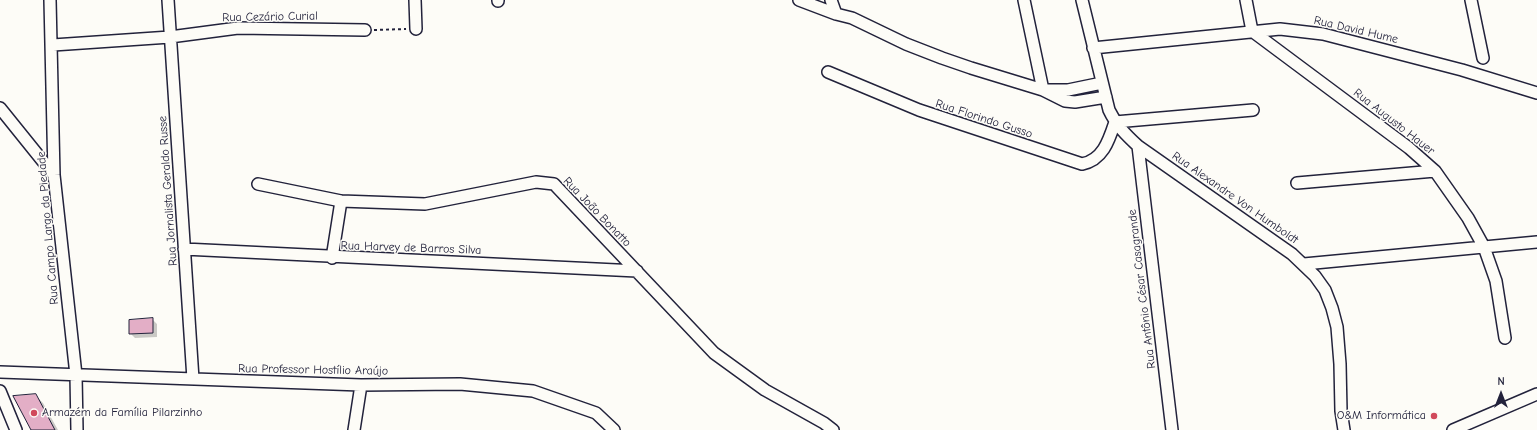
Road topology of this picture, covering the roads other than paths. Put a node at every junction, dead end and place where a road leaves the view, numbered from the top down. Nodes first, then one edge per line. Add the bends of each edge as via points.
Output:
1 (50, 0) edge
2 (168, 0) edge
3 (414, 0) edge
4 (800, 0) edge
5 (831, 0) edge
6 (1024, 0) edge
7 (1082, 0) edge
8 (1246, 0) edge
9 (1471, 0) edge
10 (836, 14) junction
11 (416, 29) road end
12 (365, 30) road end
13 (1252, 31) junction
14 (170, 37) junction
15 (53, 45) junction
16 (1093, 48) junction
17 (1483, 58) dead end
18 (828, 72) dead end
19 (1102, 83) junction
20 (1043, 90) junction
21 (1537, 93) edge
22 (1106, 97) junction
23 (0, 108) edge
24 (1253, 110) dead end
25 (1115, 122) junction
26 (1138, 146) junction
27 (1435, 171) junction
28 (54, 175) junction
29 (1297, 183) dead end
30 (258, 184) dead end
31 (340, 201) junction
32 (1537, 242) edge
33 (1484, 247) junction
34 (184, 249) junction
35 (332, 258) junction
36 (1304, 264) junction
37 (637, 271) junction
38 (1505, 338) dead end
39 (0, 372) edge
40 (76, 375) junction
41 (193, 380) junction
42 (361, 385) junction
43 (0, 391) edge
44 (1537, 394) edge
45 (16, 430) edge
46 (77, 430) edge
47 (354, 430) edge
48 (614, 430) edge
49 (833, 430) edge
50 (1172, 430) edge
51 (1344, 430) edge
52 (1453, 430) edge

1 - 15 street, Rua Campo Largo da Piedade
2 - 14 street, Rua Jornalista Geraldo Russe
3 - 11 street
4 - 10 street
5 - 10 street
6 - 20 street
7 - 16 street, Rua Alexandre Von Humboldt
8 - 13 street
9 - 17 street
10 - 20 street via 852,18 906,44 964,66
12 - 14 street, Rua Cezário Curial via 238,28
13 - 16 street, Rua David Hume
13 - 21 street, Rua David Hume via 1280,29 1323,34 1462,70
13 - 27 street, Rua Augusto Hauer
14 - 15 street, Rua Cezário Curial
14 - 34 street, Rua Jornalista Geraldo Russe
15 - 28 street, Rua Campo Largo da Piedade
16 - 19 street, Rua Alexandre Von Humboldt
18 - 25 street, Rua Florindo Gusso via 919,110 1077,163 1086,163 1097,157 1108,141
19 - 20 street via 1068,90
19 - 22 street, Rua Alexandre Von Humboldt
20 - 22 street via 1070,102
22 - 25 street, Rua Alexandre Von Humboldt
23 - 28 street
24 - 25 street
25 - 26 street, Rua Alexandre Von Humboldt
26 - 36 street, Rua Alexandre Von Humboldt
26 - 50 street, Rua Antônio César Casagrande
27 - 29 street
27 - 33 street, Rua Augusto Hauer via 1468,218
28 - 40 street, Rua Campo Largo da Piedade
30 - 31 street, Rua João Bonatto
31 - 35 street
31 - 37 street, Rua João Bonatto via 425,204 536,182 554,184
32 - 33 street
33 - 36 street
33 - 38 street, Rua Augusto Hauer via 1496,281
34 - 35 street, Rua Harvey de Barros Silva
34 - 41 street, Rua Jornalista Geraldo Russe
35 - 37 street, Rua Harvey de Barros Silva
36 - 51 street, Rua Alexandre Von Humboldt via 1325,290 1332,308 1339,346
37 - 49 street, Rua João Bonatto via 714,353 765,390
39 - 40 street, Rua Professor Hostílio Araújo
40 - 41 street, Rua Professor Hostílio Araújo
40 - 46 street, Rua Campo Largo da Piedade
41 - 42 street, Rua Professor Hostílio Araújo
42 - 47 street
42 - 48 street, Rua Professor Hostílio Araújo via 460,384 533,391 596,413
43 - 45 street
44 - 52 street

